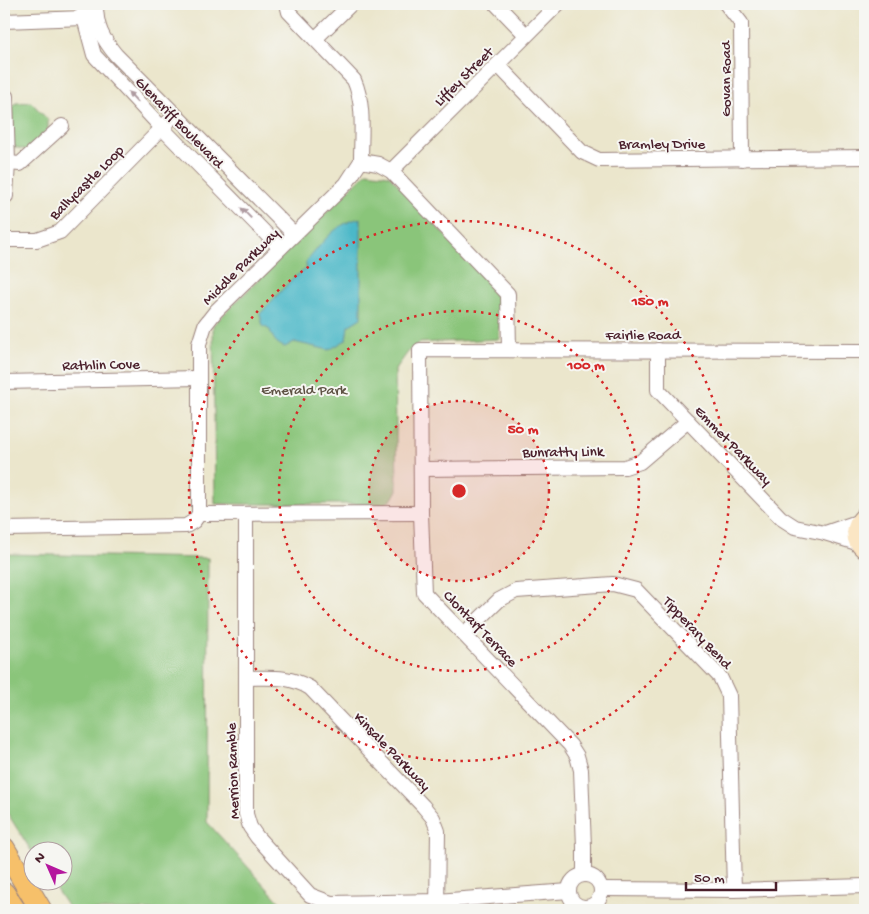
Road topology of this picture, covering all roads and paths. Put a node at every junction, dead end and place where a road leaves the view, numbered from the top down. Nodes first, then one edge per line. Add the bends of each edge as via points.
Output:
1 (83, 4) edge
2 (287, 4) edge
3 (351, 4) edge
4 (496, 4) edge
5 (558, 4) edge
6 (726, 4) edge
7 (92, 12) edge
8 (4, 21) edge
9 (526, 35) junction
10 (315, 39) junction
11 (498, 65) junction
12 (6, 96) dead end
13 (175, 115) junction
14 (62, 126) dead end
15 (162, 128) junction
16 (865, 157) edge
17 (742, 158) junction
18 (361, 161) junction
19 (8, 164) junction
20 (391, 171) junction
21 (6, 196) dead end
22 (294, 234) junction
23 (4, 240) edge
24 (280, 248) junction
25 (420, 350) joint
26 (509, 350) junction
27 (658, 350) junction
28 (865, 352) edge
29 (199, 378) junction
30 (4, 382) edge
31 (688, 421) junction
32 (422, 469) junction
33 (421, 513) junction
34 (199, 514) junction
35 (246, 514) junction
36 (864, 518) edge
37 (4, 528) edge
38 (826, 533) junction
39 (863, 547) edge
40 (464, 634) junction
41 (246, 678) junction
42 (4, 848) edge
43 (584, 874) junction
44 (865, 886) edge
45 (602, 889) junction
46 (734, 890) junction
47 (569, 891) junction
48 (4, 893) edge
49 (437, 905) edge
50 (586, 909) edge
51 (15, 910) edge
52 (41, 910) edge

1 - 7 street, Glenariff Boulevard
2 - 10 street via 289,12
3 - 10 street
4 - 9 street
5 - 9 street, Liffey Street
6 - 17 street, Govan Road via 741,23
7 - 8 street
7 - 13 street, Glenariff Boulevard via 101,36 116,55
15 -> 7 street, Glenariff Boulevard via 94,55
9 - 11 street, Liffey Street
10 - 18 street via 354,80 358,90
11 - 17 street, Bramley Drive via 582,152 599,160
11 - 20 street, Liffey Street
12 - 19 street
13 - 15 street, Ballycastle Loop
13 - 22 street, Glenariff Boulevard
14 - 19 street via 20,164
15 - 23 street, Ballycastle Loop via 60,232 37,240
24 -> 15 street, Glenariff Boulevard
16 - 17 street, Bramley Drive
18 - 20 street via 378,164
18 - 22 street, Middle Parkway via 346,184
19 - 21 street
20 - 26 street via 508,294
22 - 24 street, Middle Parkway
24 - 29 street, Middle Parkway via 205,326 199,344
25 - 26 street, Fairlie Road
25 - 32 street, Clontarf Terrace
26 - 27 street, Fairlie Road
27 - 28 street, Fairlie Road
27 - 31 street, Emmet Parkway via 658,390
29 - 30 street, Rathlin Cove
29 - 34 street, Middle Parkway
31 - 32 street, Bunratty Link via 640,462 625,467
31 - 38 street, Emmet Parkway via 782,518 795,527
32 - 33 street, Clontarf Terrace
33 - 35 street
33 - 40 street, Clontarf Terrace via 424,593
34 - 35 street
34 - 37 street via 186,526
35 - 41 street, Merrion Ramble
36 - 38 street
36 - 39 street via 857,535
38 - 39 street, Emmet Parkway
40 - 43 street, Clontarf Terrace via 577,756 581,770
40 - 46 street, Tipperary Bend via 500,600 516,591 613,584 636,590 720,677 729,696
41 - 49 street, Kinsale Parkway via 286,678 310,688 424,806 438,831
41 - 49 street, Merrion Ramble via 246,814 257,837 310,895 321,900 331,903
42 - 52 main road
43 - 45 street via 596,878
43 - 47 street via 574,878
44 - 46 street
45 - 46 street
45 - 50 street via 598,902
47 - 49 street, Merrion Ramble
47 - 50 street via 574,903
48 - 51 main road

